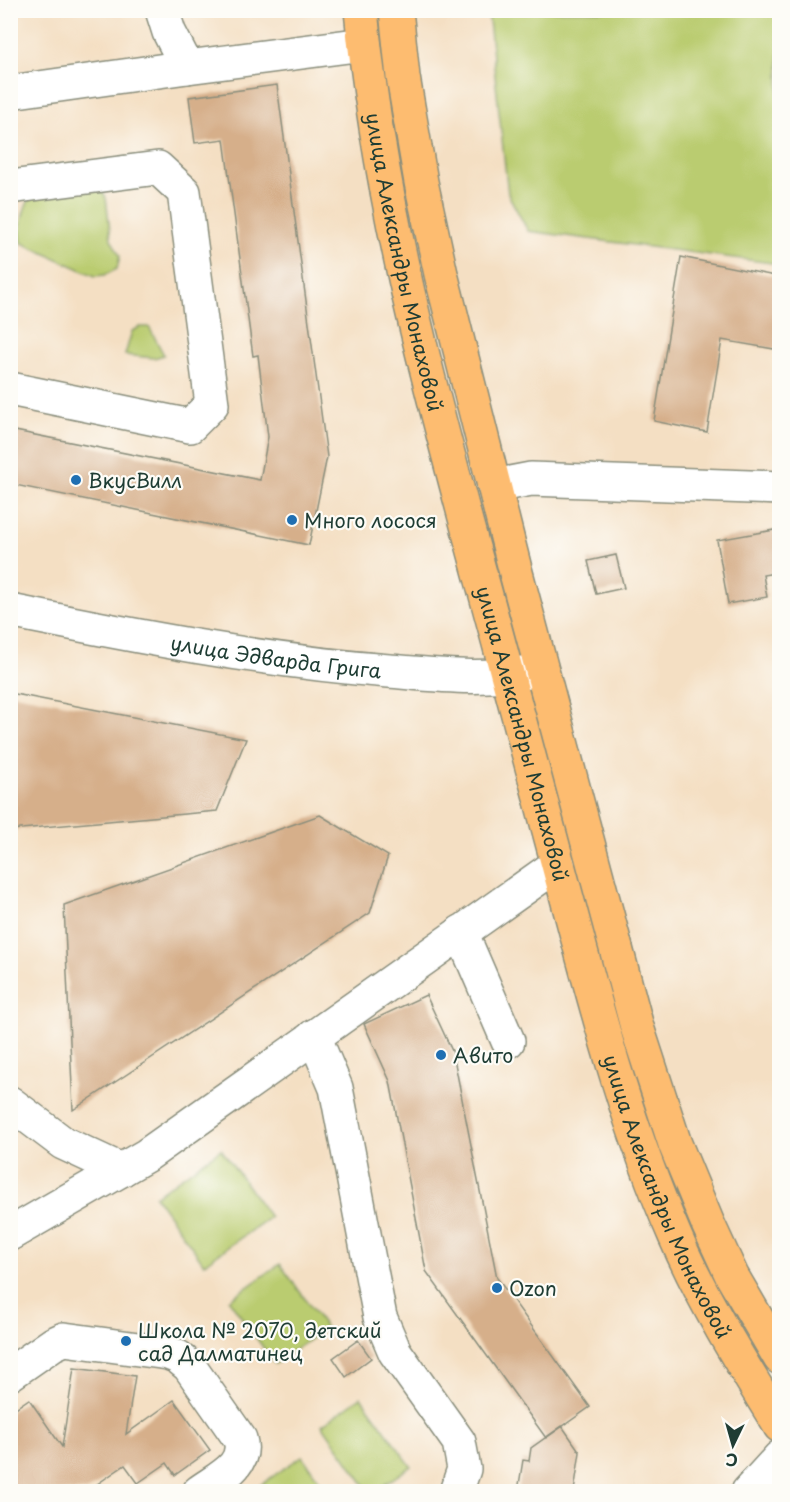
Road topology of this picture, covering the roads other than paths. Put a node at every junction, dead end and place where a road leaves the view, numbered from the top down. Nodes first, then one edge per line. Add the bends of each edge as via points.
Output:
1 (162, 10) edge
2 (361, 10) edge
3 (396, 10) edge
4 (364, 44) junction
5 (187, 67) junction
6 (10, 92) edge
7 (10, 187) edge
8 (10, 389) edge
9 (494, 486) junction
10 (780, 488) edge
11 (10, 611) edge
12 (542, 670) junction
13 (508, 676) junction
14 (558, 864) junction
15 (461, 932) junction
16 (314, 1036) junction
17 (508, 1041) dead end
18 (10, 1103) edge
19 (121, 1170) junction
20 (10, 1234) edge
21 (780, 1358) edge
22 (10, 1374) edge
23 (780, 1426) edge
24 (780, 1457) edge
25 (199, 1491) edge
26 (456, 1491) edge
27 (748, 1491) edge

1 - 5 street
2 - 4 main road, улица Александры Монаховой
3 - 9 main road, улица Александры Монаховой via 421,182
4 - 5 street
4 - 13 main road, улица Александры Монаховой via 386,189
5 - 6 street
7 - 8 street via 158,168 184,192 212,404 190,426
9 - 10 street via 531,478
9 - 12 main road, улица Александры Монаховой
11 - 13 street, улица Эдварда Грига via 309,664 468,677
12 - 13 street, улица Эдварда Грига
12 - 21 main road, улица Александры Монаховой via 637,1027 675,1144 730,1270
13 - 14 main road, улица Александры Монаховой
14 - 15 street
14 - 23 main road, улица Александры Монаховой via 604,1037 642,1156 701,1292
15 - 16 street
15 - 17 street
16 - 19 street
16 - 26 street via 336,1088 380,1317 395,1352 459,1442 464,1469
18 - 19 street via 63,1143
19 - 20 street
22 - 25 street via 64,1339 178,1357 189,1366 243,1447 237,1465
24 - 27 street

